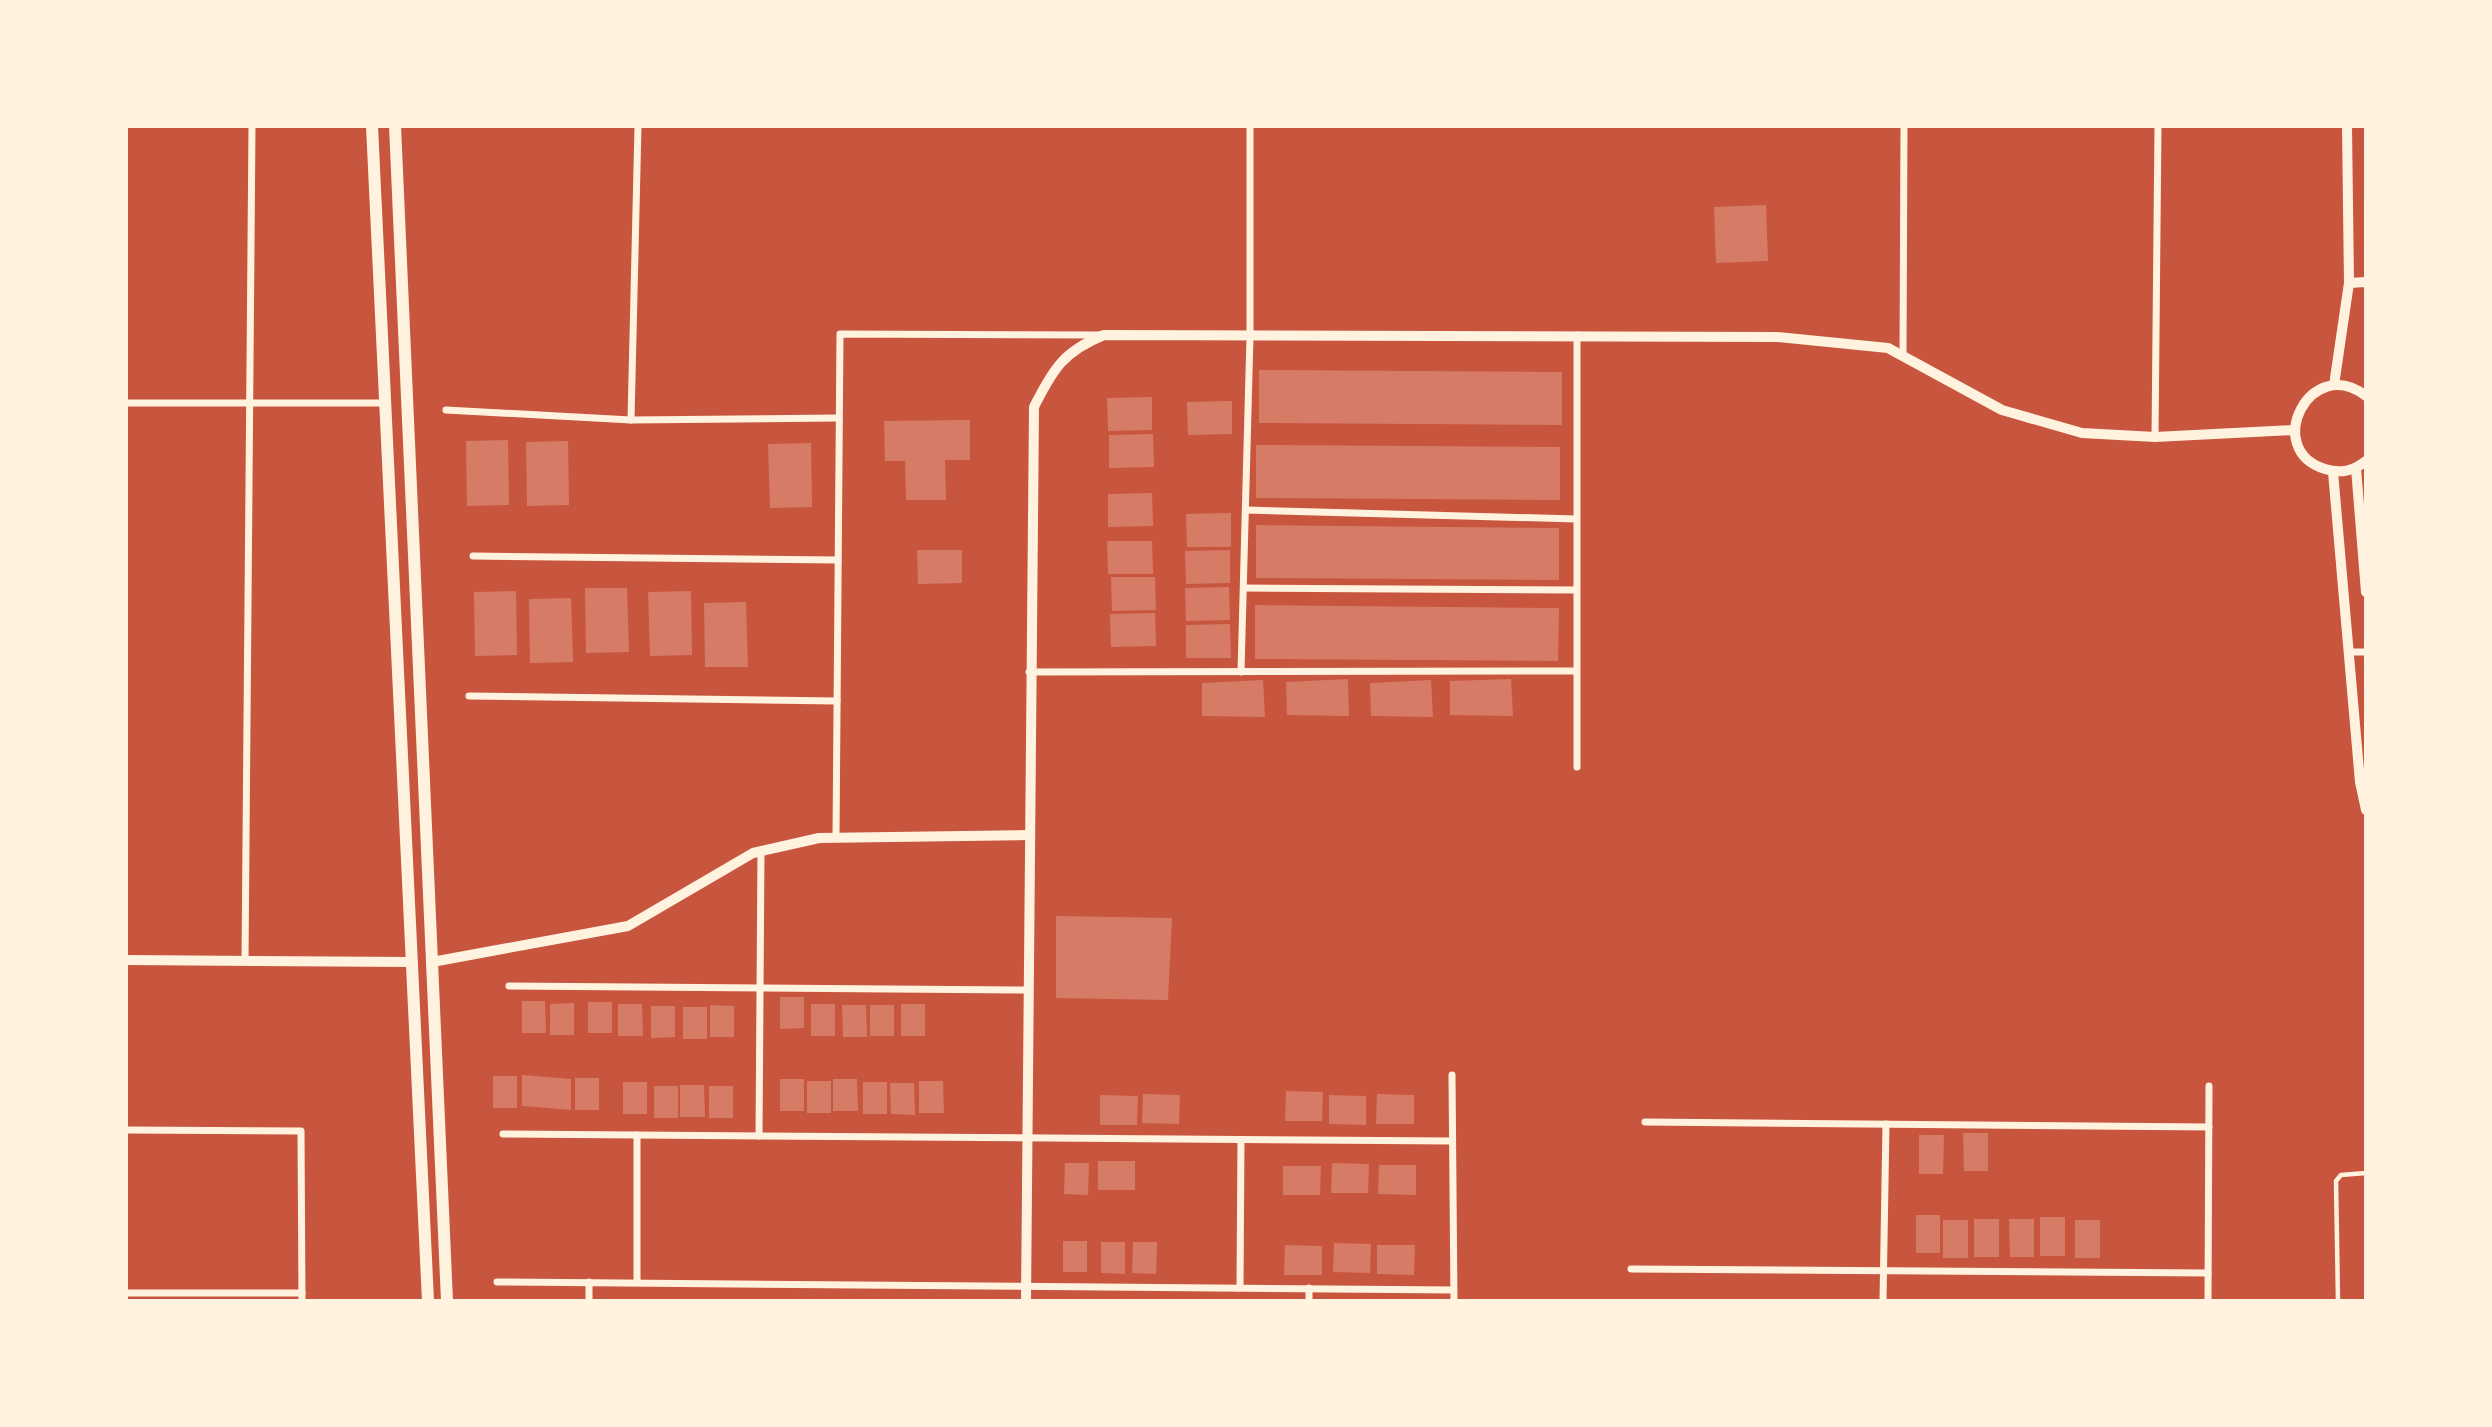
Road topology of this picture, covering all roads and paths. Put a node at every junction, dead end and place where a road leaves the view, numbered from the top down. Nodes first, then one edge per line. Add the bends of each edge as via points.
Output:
1 (252, 126) edge
2 (372, 126) edge
3 (395, 126) edge
4 (638, 126) edge
5 (1250, 126) edge
6 (1904, 126) edge
7 (2158, 126) edge
8 (2347, 126) edge
9 (2366, 282) edge
10 (2348, 283) junction
11 (1104, 335) junction
12 (1250, 335) junction
13 (1577, 335) junction
14 (1903, 355) junction
15 (2334, 385) junction
16 (2366, 396) edge
17 (126, 402) edge
18 (250, 403) junction
19 (387, 403) junction
20 (446, 410) dead end
21 (839, 418) junction
22 (631, 420) junction
23 (2295, 430) junction
24 (2155, 437) junction
25 (2366, 461) edge
26 (2356, 468) junction
27 (2333, 472) junction
28 (1246, 510) junction
29 (1576, 519) junction
30 (473, 556) dead end
31 (838, 560) junction
32 (1244, 588) junction
33 (1576, 590) junction
34 (2366, 592) edge
35 (2349, 652) junction
36 (2366, 652) edge
37 (1576, 671) junction
38 (1241, 672) junction
39 (1029, 673) junction
40 (468, 696) dead end
41 (837, 701) junction
42 (1577, 767) dead end
43 (2366, 810) edge
44 (1028, 835) junction
45 (836, 838) junction
46 (761, 851) junction
47 (126, 960) edge
48 (244, 961) junction
49 (412, 962) junction
50 (432, 962) junction
51 (509, 986) dead end
52 (760, 988) junction
53 (1028, 990) junction
54 (1452, 1075) dead end
55 (2209, 1086) dead end
56 (1645, 1122) dead end
57 (1886, 1124) junction
58 (2209, 1127) junction
59 (126, 1130) edge
60 (503, 1134) dead end
61 (637, 1135) junction
62 (760, 1136) junction
63 (1027, 1139) junction
64 (1241, 1140) junction
65 (1452, 1141) junction
66 (2366, 1173) edge
67 (1631, 1269) dead end
68 (1883, 1271) junction
69 (2208, 1273) junction
70 (497, 1282) dead end
71 (589, 1282) junction
72 (636, 1283) junction
73 (1026, 1285) junction
74 (1240, 1288) junction
75 (1309, 1288) junction
76 (1453, 1290) junction
77 (126, 1293) edge
78 (148, 1297) edge
79 (302, 1297) edge
80 (428, 1301) edge
81 (447, 1301) edge
82 (589, 1301) edge
83 (1026, 1301) edge
84 (1309, 1301) edge
85 (1454, 1301) edge
86 (1883, 1301) edge
87 (2208, 1301) edge
88 (2338, 1301) edge

1 - 18 street
2 - 19 main road
3 - 50 main road
4 - 22 street
5 - 12 street
6 - 14 street
7 - 24 street
8 - 10 street
9 - 10 street
10 - 15 street
11 - 12 street
11 - 21 street via 840,334
11 - 39 street via 1072,349 1034,407
12 - 13 street
12 - 28 street
13 - 14 street via 1777,337 1888,348
13 - 29 street
14 - 24 street via 2002,410 2082,433
15 - 16 street
15 - 23 street via 2307,398 2298,412
17 - 18 street
18 - 19 street
18 - 48 street
19 - 49 main road
20 - 22 street
21 - 22 street
21 - 31 street
23 - 24 street
23 - 27 street via 2306,458
25 - 26 street
26 - 27 street
26 - 34 street
27 - 35 street
28 - 29 street
28 - 32 street
29 - 33 street
30 - 31 street
31 - 41 street
32 - 33 street
32 - 38 street
33 - 37 street
35 - 36 street
35 - 43 street
37 - 38 street
37 - 42 street
38 - 39 street
39 - 44 street
40 - 41 street
41 - 45 street
44 - 45 street
44 - 53 street
45 - 46 street
46 - 50 street via 628,926
46 - 52 street
47 - 48 street
48 - 49 street
49 - 80 main road
50 - 81 main road
51 - 52 street
52 - 53 street
52 - 62 street
53 - 63 street
54 - 65 street
55 - 58 street
56 - 57 street
57 - 58 street
57 - 68 street
58 - 69 street
59 - 79 street via 301,1131
60 - 61 street
61 - 62 street
61 - 72 street
62 - 63 street
63 - 64 street
63 - 73 street
64 - 65 street
64 - 74 street
65 - 76 street
66 - 88 lane via 2342,1175 2336,1181
67 - 68 street
68 - 69 street
68 - 86 street
69 - 87 street
70 - 71 street
71 - 72 street
71 - 82 street
72 - 73 street
73 - 74 street
73 - 83 street
74 - 75 street
75 - 76 street
75 - 84 street
76 - 85 street
77 - 78 street
78 - 79 street

